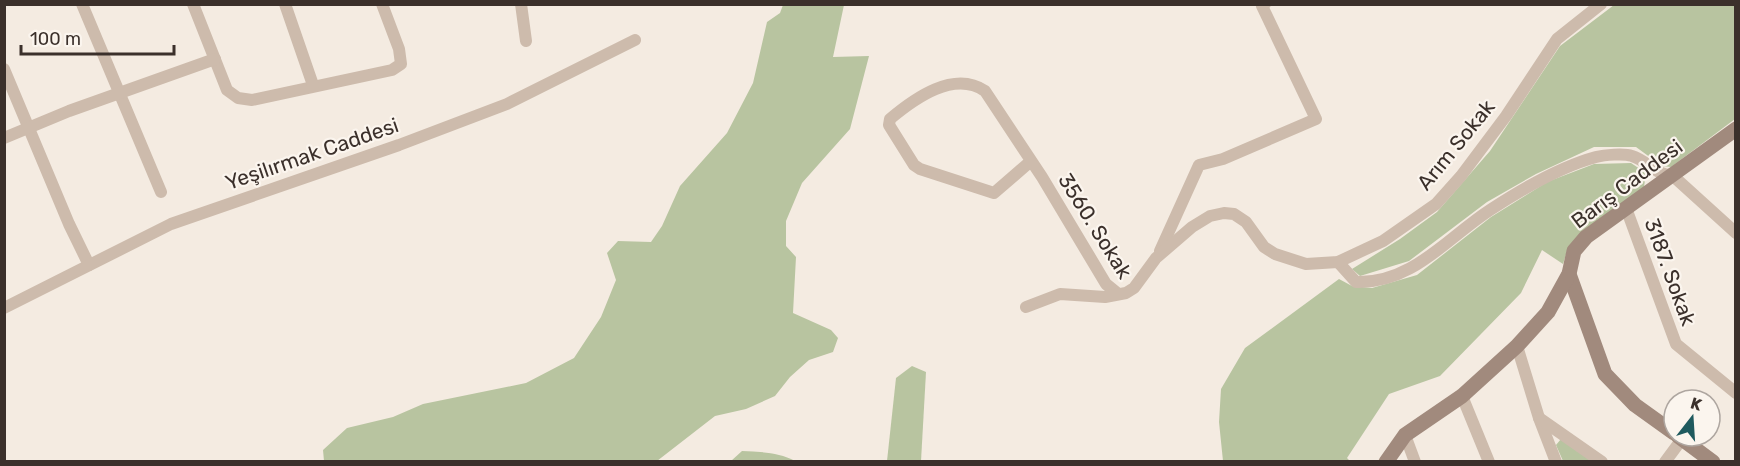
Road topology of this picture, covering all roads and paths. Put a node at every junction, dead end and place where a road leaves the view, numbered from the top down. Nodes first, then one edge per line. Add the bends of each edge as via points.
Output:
1 (81, 4) edge
2 (193, 4) edge
3 (285, 4) edge
4 (382, 4) edge
5 (521, 4) edge
6 (1265, 4) edge
7 (1601, 4) edge
8 (634, 40) dead end
9 (526, 41) dead end
10 (216, 59) junction
11 (4, 69) edge
12 (313, 85) junction
13 (117, 94) junction
14 (29, 128) junction
15 (1736, 129) edge
16 (4, 138) edge
17 (1031, 161) junction
18 (1653, 170) junction
19 (1672, 175) junction
20 (161, 192) dead end
21 (1649, 192) junction
22 (1626, 208) junction
23 (1736, 232) edge
24 (1156, 258) junction
25 (1338, 262) junction
26 (89, 265) junction
27 (1569, 274) junction
28 (1118, 293) junction
29 (6, 303) edge
30 (1026, 307) dead end
31 (1516, 346) junction
32 (1736, 393) edge
33 (1462, 396) junction
34 (1539, 418) junction
35 (1662, 424) edge
36 (1405, 435) junction
37 (1672, 448) edge
38 (1694, 448) edge
39 (1386, 462) edge
40 (1415, 462) edge
41 (1489, 462) edge
42 (1556, 462) edge
43 (1602, 462) edge
44 (1665, 462) edge
45 (1713, 462) edge

1 - 13 street
2 - 10 street
3 - 12 street
4 - 12 street via 399,49 400,64 392,70
5 - 9 street
6 - 24 street via 1262,6 1316,119 1223,159 1199,165
7 - 25 street, Arım Sokak via 1557,39 1506,116 1436,204 1383,241
8 - 26 street, Yeşilırmak Caddesi via 507,104 171,224
10 - 12 street via 227,90 238,98 252,100
10 - 13 street
11 - 14 street
13 - 14 street
13 - 20 street
14 - 16 street
14 - 26 street
15 - 19 street, Barış Caddesi
17 - 17 street, 3560. Sokak via 994,102 975,84 962,81 946,85 890,119 889,125 914,165 994,193
17 - 28 street, 3560. Sokak via 1106,284
18 - 19 street
18 - 21 street
18 - 25 street via 1632,156 1597,156 1545,178 1489,211 1414,268 1373,282 1356,282
19 - 21 street, Barış Caddesi
19 - 23 street
21 - 22 street, Barış Caddesi
22 - 27 street, Barış Caddesi via 1586,237 1574,252
22 - 32 street, 3187. Sokak via 1676,344
24 - 25 street, Arım Sokak via 1192,227 1224,213 1246,222 1264,247 1275,254 1306,264
24 - 28 street via 1134,288
26 - 29 street, Yeşilırmak Caddesi
27 - 31 street, Barış Caddesi via 1548,312
27 - 35 street via 1605,374 1635,405
28 - 30 street, 3560. Sokak via 1105,297 1060,294
31 - 33 street, Barış Caddesi
31 - 34 street
33 - 36 street, Barış Caddesi
33 - 41 street
34 - 42 street
34 - 43 street
36 - 39 street, Barış Caddesi
36 - 40 street
37 - 44 street
38 - 45 street

